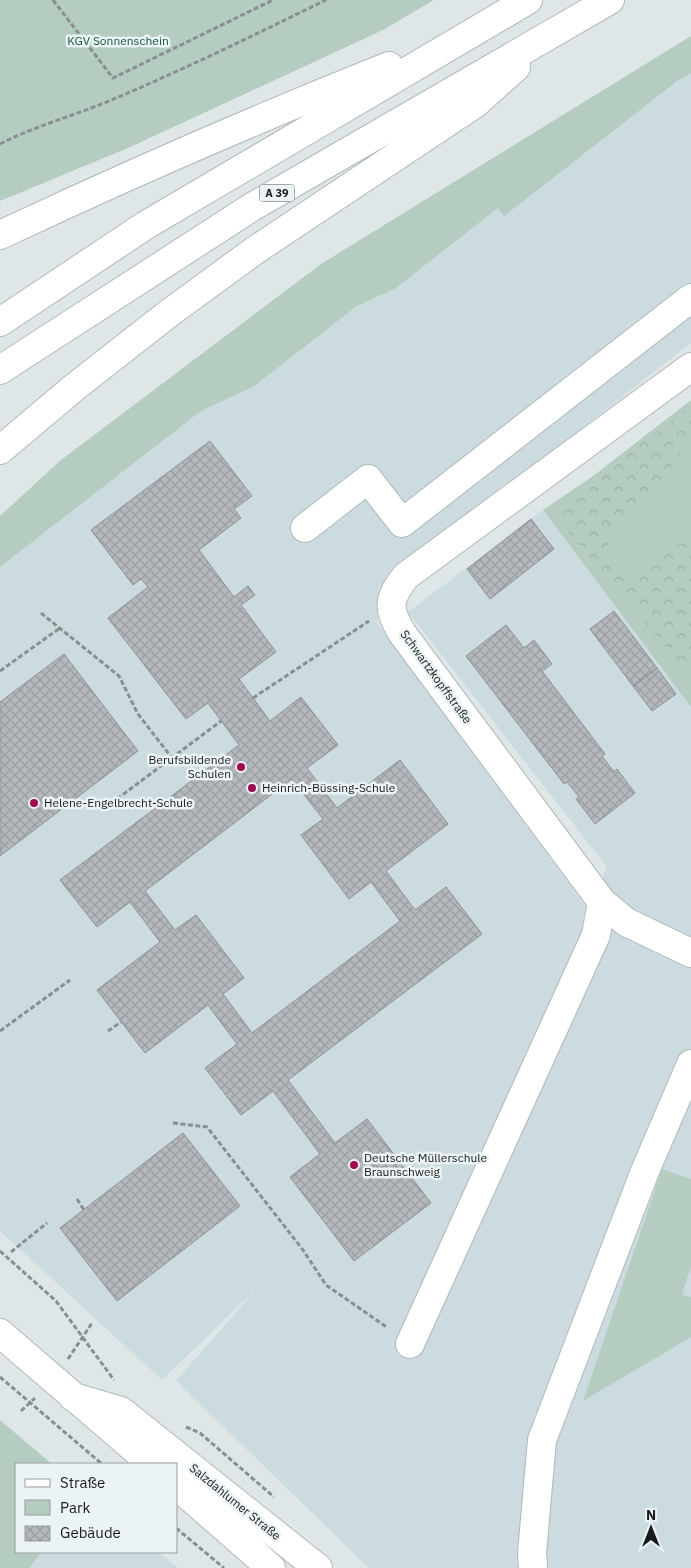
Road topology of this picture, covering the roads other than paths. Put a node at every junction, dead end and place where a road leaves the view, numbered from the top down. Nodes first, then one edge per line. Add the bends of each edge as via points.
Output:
1 (528, 0) edge
2 (610, 0) edge
3 (562, 28) junction
4 (469, 34) junction
5 (0, 236) edge
6 (691, 298) edge
7 (0, 322) edge
8 (691, 367) edge
9 (0, 370) edge
10 (0, 450) edge
11 (305, 528) dead end
12 (602, 902) junction
13 (691, 954) edge
14 (691, 1064) edge
15 (0, 1333) edge
16 (410, 1344) road end
17 (73, 1397) junction
18 (151, 1463) edge
19 (178, 1488) edge
20 (271, 1568) edge
21 (318, 1568) edge
22 (533, 1568) edge

1 - 4 main road
2 - 3 main road, A 39
3 - 9 main road, A 39 via 252,207
3 - 10 main road via 476,103 254,251 83,380
4 - 5 main road via 306,98
4 - 7 main road via 146,225
6 - 11 main road via 402,523 368,479
8 - 12 main road, Schwartzkopffstraße via 406,576 394,591 391,605 393,617 402,633
12 - 13 main road, Schwartzkopffstraße via 626,922
12 - 16 main road via 596,934
14 - 22 main road via 645,1171 542,1440
15 - 17 main road, Salzdahlumer Straße
17 - 18 main road, Salzdahlumer Straße
17 - 21 main road, Salzdahlumer Straße via 121,1411
19 - 20 main road, Salzdahlumer Straße

